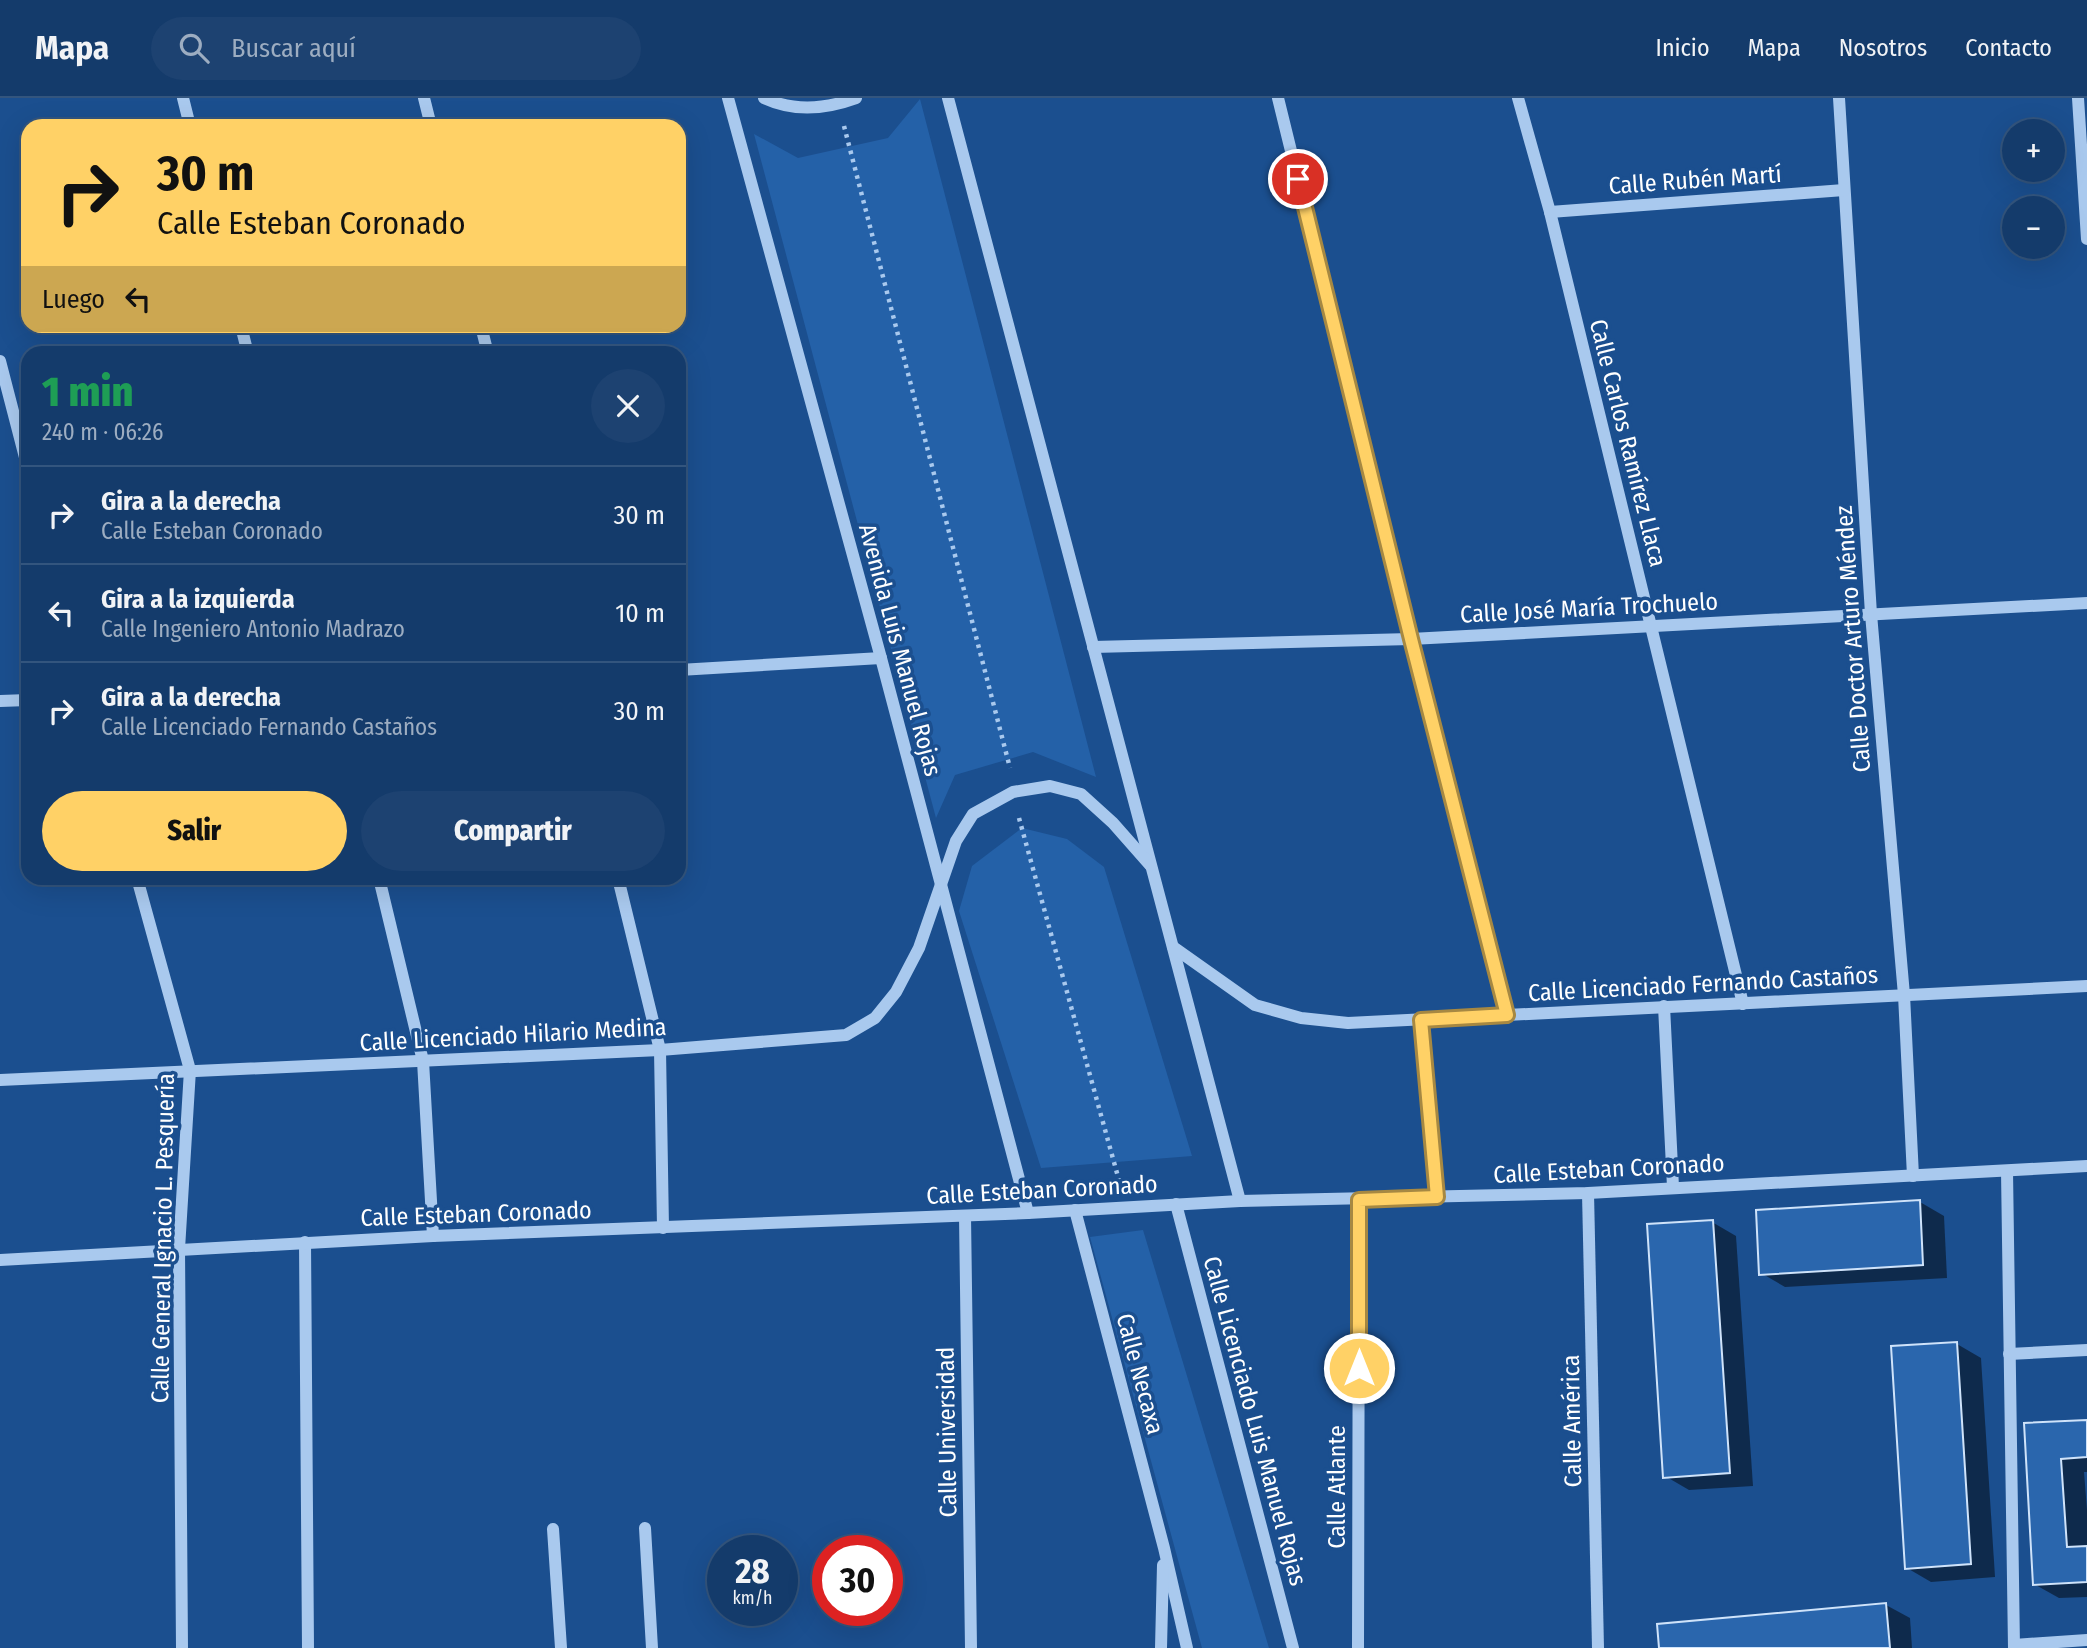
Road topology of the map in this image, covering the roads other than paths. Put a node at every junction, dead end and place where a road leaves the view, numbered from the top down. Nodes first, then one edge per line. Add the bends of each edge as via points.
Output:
1 (183, 98) edge
2 (424, 98) edge
3 (728, 98) edge
4 (764, 98) edge
5 (856, 98) edge
6 (948, 98) edge
7 (1278, 98) edge
8 (1518, 98) edge
9 (1839, 98) edge
10 (2078, 98) edge
11 (188, 119) edge
12 (429, 119) edge
13 (1844, 190) junction
14 (1550, 212) junction
15 (2087, 239) edge
16 (0, 361) edge
17 (21, 442) edge
18 (2087, 603) edge
19 (1871, 614) junction
20 (1651, 625) junction
21 (1411, 639) junction
22 (1093, 647) junction
23 (881, 658) junction
24 (686, 670) edge
25 (21, 700) edge
26 (0, 701) edge
27 (1150, 865) junction
28 (139, 885) edge
29 (381, 885) edge
30 (620, 885) edge
31 (941, 887) junction
32 (1173, 947) junction
33 (2087, 986) edge
34 (1904, 995) junction
35 (1743, 1004) junction
36 (1664, 1006) junction
37 (1507, 1015) junction
38 (1421, 1020) junction
39 (660, 1050) junction
40 (423, 1062) junction
41 (190, 1070) junction
42 (0, 1080) edge
43 (2087, 1166) edge
44 (2007, 1171) junction
45 (1913, 1176) junction
46 (1673, 1187) junction
47 (1588, 1193) junction
48 (1437, 1197) junction
49 (1359, 1200) junction
50 (1240, 1201) junction
51 (1176, 1204) junction
52 (1075, 1210) junction
53 (1028, 1213) junction
54 (965, 1216) junction
55 (663, 1228) junction
56 (433, 1236) junction
57 (305, 1242) junction
58 (179, 1249) junction
59 (0, 1261) edge
60 (2087, 1349) edge
61 (2010, 1354) junction
62 (645, 1528) dead end
63 (553, 1529) dead end
64 (1164, 1548) junction
65 (2087, 1640) edge
66 (2014, 1646) edge
67 (183, 1648) edge
68 (308, 1648) edge
69 (561, 1648) edge
70 (652, 1648) edge
71 (971, 1648) edge
72 (1161, 1648) edge
73 (1187, 1648) edge
74 (1293, 1648) edge
75 (1358, 1648) edge
76 (1598, 1648) edge

1 - 11 street
2 - 12 street
3 - 23 street, Avenida Luis Manuel Rojas
4 - 5 street via 816,108
6 - 22 street
7 - 21 street
8 - 14 street, Calle Carlos Ramírez Llaca
9 - 13 street, Calle Doctor Arturo Méndez
10 - 15 street
13 - 14 street, Calle Rubén Martí
13 - 19 street, Calle Doctor Arturo Méndez
14 - 20 street, Calle Carlos Ramírez Llaca
16 - 17 street
18 - 19 street, Calle José María Trochuelo
19 - 20 street, Calle José María Trochuelo
19 - 34 street, Calle Doctor Arturo Méndez
20 - 21 street, Calle José María Trochuelo
20 - 35 street, Calle Carlos Ramírez Llaca
21 - 22 street, Calle José María Trochuelo
21 - 37 street
22 - 27 street
23 - 24 street
23 - 31 street, Avenida Luis Manuel Rojas
25 - 26 street
27 - 31 street, Calle Licenciado Hilario Medina via 1081,794 1050,786 1013,792 973,814 956,841
27 - 32 street
28 - 41 street, Calle General Ignacio L. Pesquería
29 - 40 street
30 - 39 street
31 - 39 street, Calle Licenciado Hilario Medina via 919,948 896,992 875,1018 846,1035
31 - 53 street, Avenida Luis Manuel Rojas
32 - 38 street, Calle Licenciado Fernando Castaños via 1255,1005 1301,1018 1348,1023
32 - 50 street
33 - 34 street, Calle Licenciado Fernando Castaños
34 - 35 street, Calle Licenciado Fernando Castaños
34 - 45 street, Calle Doctor Arturo Méndez
35 - 36 street, Calle Licenciado Fernando Castaños
36 - 37 street, Calle Licenciado Fernando Castaños
36 - 46 street
37 - 38 street, Calle Licenciado Fernando Castaños
38 - 48 street
39 - 40 street, Calle Licenciado Hilario Medina
39 - 55 street
40 - 41 street, Calle Licenciado Hilario Medina
40 - 56 street
41 - 42 street, Calle Licenciado Hilario Medina
41 - 58 street, Calle General Ignacio L. Pesquería
43 - 44 street, Calle Esteban Coronado
44 - 45 street, Calle Esteban Coronado
44 - 61 street
45 - 46 street, Calle Esteban Coronado
46 - 47 street, Calle Esteban Coronado
47 - 48 street, Calle Esteban Coronado
47 - 76 street, Calle América
48 - 49 street, Calle Esteban Coronado
49 - 50 street, Calle Esteban Coronado
49 - 75 street, Calle Atlante
50 - 51 street, Calle Esteban Coronado
51 - 52 street, Calle Esteban Coronado
51 - 74 street, Calle Licenciado Luis Manuel Rojas
52 - 53 street, Calle Esteban Coronado
52 - 64 street, Calle Necaxa
53 - 54 street, Calle Esteban Coronado
54 - 55 street, Calle Esteban Coronado
54 - 71 street, Calle Universidad
55 - 56 street, Calle Esteban Coronado
56 - 57 street, Calle Esteban Coronado
57 - 58 street, Calle Esteban Coronado
57 - 68 street
58 - 59 street, Calle Esteban Coronado
58 - 67 street, Calle General Ignacio L. Pesquería
60 - 61 street
61 - 66 street
62 - 70 street
63 - 69 street
64 - 72 street, Calle Necaxa
64 - 73 street, Calle Necaxa
65 - 66 street

